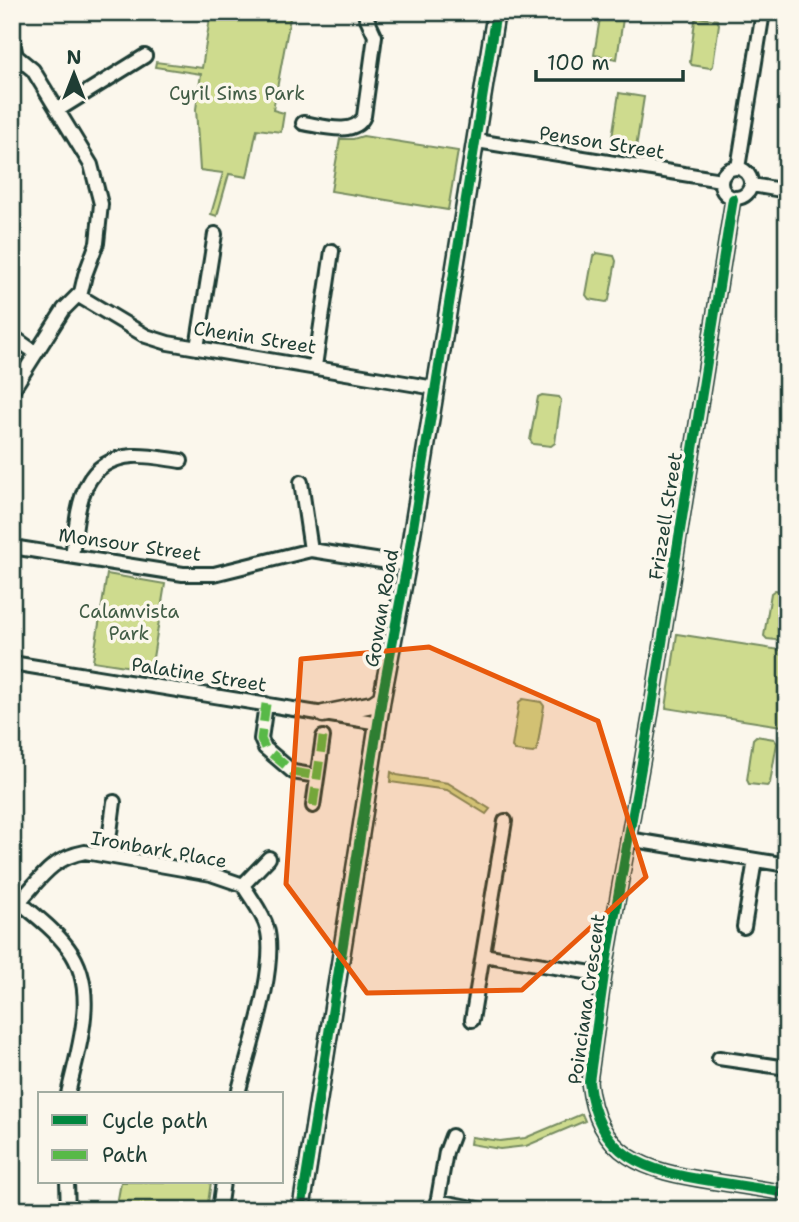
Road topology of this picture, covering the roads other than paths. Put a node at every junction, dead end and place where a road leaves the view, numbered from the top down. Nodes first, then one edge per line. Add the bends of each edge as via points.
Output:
1 (364, 12) edge
2 (496, 12) edge
3 (763, 12) edge
4 (12, 38) edge
5 (145, 56) dead end
6 (14, 57) edge
7 (58, 110) junction
8 (303, 123) dead end
9 (477, 141) junction
10 (738, 168) junction
11 (721, 180) junction
12 (752, 185) junction
13 (787, 191) edge
14 (733, 199) junction
15 (215, 234) dead end
16 (332, 251) dead end
17 (79, 296) junction
18 (12, 337) edge
19 (197, 348) junction
20 (36, 353) junction
21 (315, 366) junction
22 (435, 388) junction
23 (12, 391) edge
24 (181, 461) dead end
25 (301, 482) dead end
26 (12, 547) edge
27 (311, 550) junction
28 (72, 556) junction
29 (407, 565) junction
30 (12, 663) edge
31 (382, 698) junction
32 (266, 704) junction
33 (323, 714) junction
34 (379, 723) junction
35 (323, 737) dead end
36 (317, 776) junction
37 (114, 802) dead end
38 (313, 806) dead end
39 (505, 821) dead end
40 (628, 839) junction
41 (107, 855) junction
42 (269, 858) dead end
43 (755, 860) junction
44 (787, 865) edge
45 (243, 885) junction
46 (16, 899) edge
47 (744, 928) dead end
48 (483, 955) junction
49 (604, 975) junction
50 (472, 1020) dead end
51 (719, 1058) dead end
52 (787, 1068) edge
53 (68, 1092) edge
54 (239, 1092) edge
55 (452, 1136) dead end
56 (67, 1184) edge
57 (223, 1184) edge
58 (787, 1193) edge
59 (436, 1205) edge
60 (68, 1210) edge
61 (219, 1210) edge
62 (301, 1210) edge
63 (483, 1210) edge

1 - 8 street via 375,36 361,123 344,129
2 - 9 main road, Gowan Road
3 - 10 street
4 - 6 street
5 - 7 street
6 - 7 street via 33,70
7 - 17 street via 91,165 101,204 97,243
9 - 11 street, Penson Street
9 - 22 main road, Gowan Road
10 - 11 street via 726,172
10 - 12 street via 750,176
11 - 14 street via 722,190
12 - 13 street
12 - 14 street via 743,197
14 - 40 street, Frizzell Street
15 - 19 street
16 - 21 street
17 - 19 street, Chenin Street via 146,336
17 - 20 street via 64,309
18 - 20 street
19 - 21 street, Chenin Street
20 - 23 street
21 - 22 street, Chenin Street
22 - 29 main road, Gowan Road
24 - 28 street via 134,456 106,464 92,475 79,506
25 - 27 street
26 - 28 street, Monsour Street
27 - 28 street, Monsour Street via 215,574 183,574
27 - 29 street, Monsour Street
29 - 31 main road, Gowan Road
30 - 32 street, Palatine Street
31 - 33 main road
31 - 34 main road, Gowan Road
32 - 33 street, Palatine Street
32 - 36 street via 261,739 265,748 293,772
33 - 34 street, Palatine Street
34 - 62 main road, Gowan Road
35 - 36 street
36 - 38 street
37 - 41 street
39 - 48 street
40 - 43 street
40 - 49 street, Poinciana Crescent
41 - 45 street, Ironbark Place via 211,874
41 - 46 street, Ironbark Place via 69,855
42 - 45 street
43 - 44 street
43 - 47 street
45 - 54 street, Ironbark Place via 267,926 270,945 269,973
46 - 53 street via 69,949 80,974 85,1017
48 - 49 street
48 - 50 street
49 - 58 street, Poinciana Crescent via 589,1082 602,1129 615,1145 650,1169
51 - 52 street
55 - 59 street
56 - 60 street
57 - 61 street
59 - 63 street

